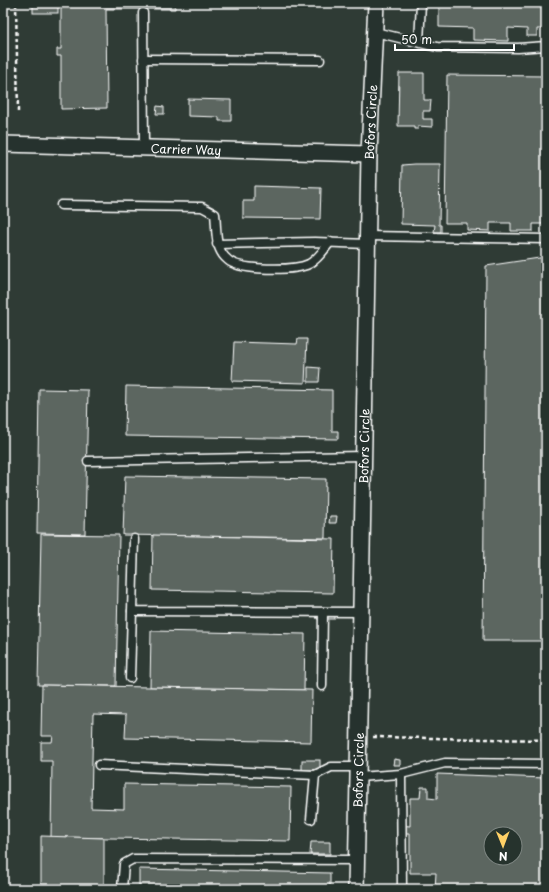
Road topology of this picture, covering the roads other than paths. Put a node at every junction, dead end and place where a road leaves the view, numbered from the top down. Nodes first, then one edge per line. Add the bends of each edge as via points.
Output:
1 (376, 3) edge
2 (421, 3) edge
3 (143, 13) dead end
4 (375, 32) junction
5 (419, 42) junction
6 (546, 46) edge
7 (143, 59) junction
8 (320, 60) dead end
9 (3, 144) edge
10 (144, 148) junction
11 (369, 154) junction
12 (61, 205) dead end
13 (546, 239) edge
14 (367, 240) junction
15 (330, 242) junction
16 (217, 244) junction
17 (364, 456) junction
18 (88, 461) dead end
19 (134, 539) dead end
20 (132, 611) junction
21 (323, 612) junction
22 (361, 612) junction
23 (130, 678) dead end
24 (322, 686) dead end
25 (546, 764) edge
26 (99, 765) dead end
27 (358, 772) junction
28 (401, 774) junction
29 (315, 775) junction
30 (311, 819) dead end
31 (356, 860) junction
32 (122, 889) edge
33 (356, 889) edge
34 (402, 889) edge

1 - 4 street, Bofors Circle
2 - 5 lane
3 - 7 lane
4 - 5 lane
4 - 11 street, Bofors Circle
5 - 6 lane via 459,48
7 - 8 lane
7 - 10 lane
9 - 10 street, Carrier Way
10 - 11 street, Carrier Way
11 - 14 street, Bofors Circle
12 - 16 lane via 202,206 215,214
13 - 14 lane
14 - 15 lane
14 - 17 street, Bofors Circle
15 - 16 lane
15 - 16 lane via 319,257 308,264 289,268 238,266 227,260
17 - 18 lane
17 - 22 street, Bofors Circle
19 - 20 lane
20 - 21 lane
20 - 23 lane
21 - 22 lane
21 - 24 lane
22 - 27 street, Bofors Circle
25 - 28 lane via 445,763
26 - 29 lane
27 - 28 lane
27 - 29 lane via 331,767
27 - 31 street, Bofors Circle
28 - 34 lane
29 - 30 lane
31 - 32 lane via 133,859 124,864
31 - 33 street, Bofors Circle

